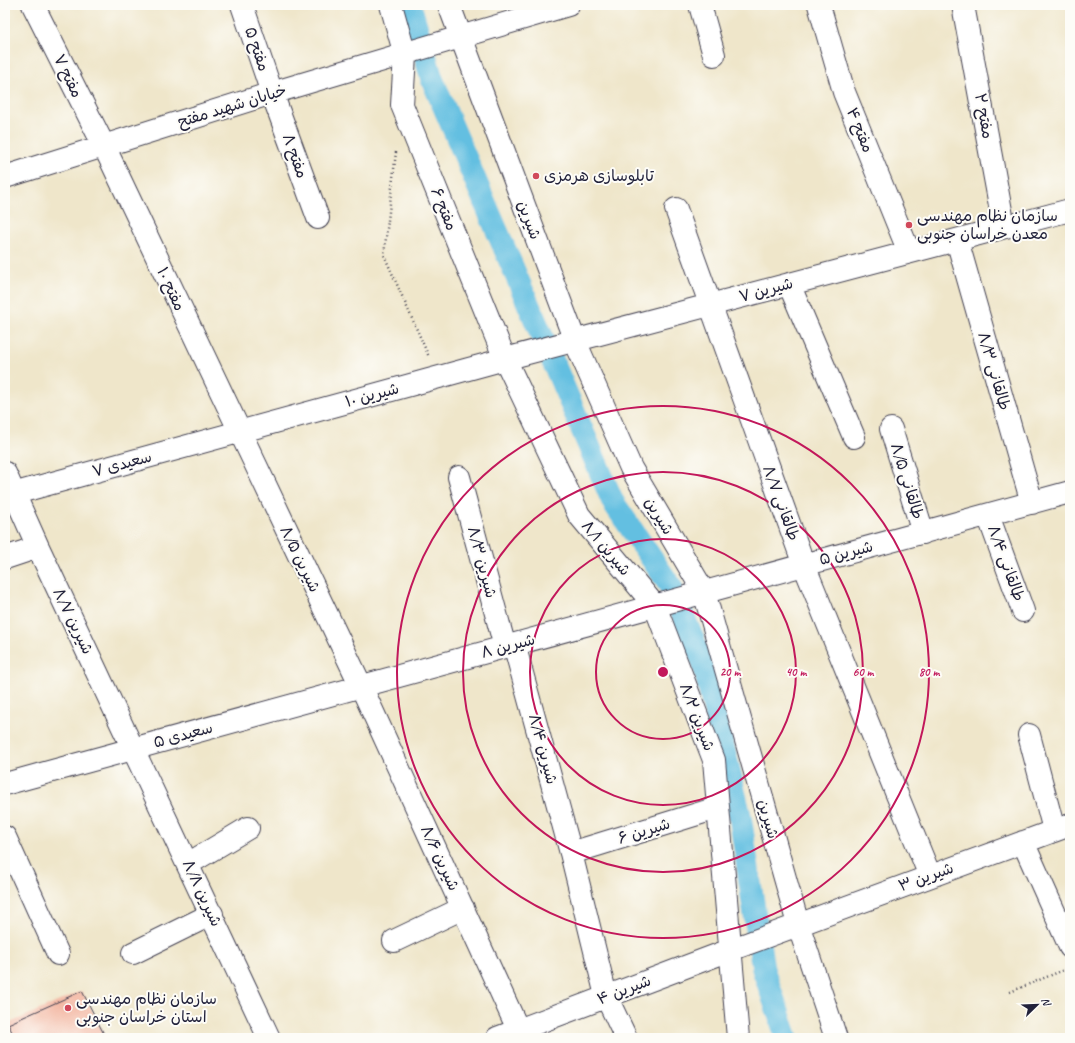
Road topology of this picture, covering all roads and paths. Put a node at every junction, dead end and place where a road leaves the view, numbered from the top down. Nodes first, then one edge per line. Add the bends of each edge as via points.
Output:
1 (33, 5) edge
2 (242, 5) edge
3 (391, 5) edge
4 (449, 5) edge
5 (568, 5) edge
6 (700, 5) edge
7 (819, 5) edge
8 (963, 5) edge
9 (461, 37) junction
10 (405, 55) junction
11 (714, 55) dead end
12 (272, 93) junction
13 (397, 145) dead end
14 (104, 146) junction
15 (5, 177) edge
16 (676, 209) dead end
17 (1070, 210) edge
18 (318, 218) dead end
19 (1004, 227) junction
20 (957, 240) junction
21 (909, 252) junction
22 (789, 284) junction
23 (710, 305) junction
24 (575, 341) junction
25 (505, 359) junction
26 (438, 377) junction
27 (891, 429) dead end
28 (239, 432) junction
29 (854, 437) dead end
30 (5, 473) edge
31 (459, 477) dead end
32 (565, 485) joint
33 (1070, 492) edge
34 (10, 495) edge
35 (1032, 503) junction
36 (988, 515) junction
37 (923, 532) junction
38 (38, 547) junction
39 (5, 558) edge
40 (804, 565) junction
41 (704, 592) junction
42 (655, 606) junction
43 (1023, 611) dead end
44 (510, 646) junction
45 (361, 686) junction
46 (1029, 735) dead end
47 (134, 748) junction
48 (5, 784) edge
49 (717, 808) junction
50 (1062, 827) edge
51 (248, 828) dead end
52 (5, 836) edge
53 (1023, 842) junction
54 (571, 853) junction
55 (188, 864) junction
56 (930, 876) junction
57 (463, 908) junction
58 (212, 914) junction
59 (798, 924) junction
60 (394, 942) dead end
61 (1070, 947) edge
62 (730, 950) junction
63 (133, 953) dead end
64 (58, 954) dead end
65 (1070, 968) edge
66 (1010, 992) dead end
67 (606, 996) junction
68 (520, 1034) edge
69 (269, 1038) edge
70 (497, 1038) edge
71 (626, 1038) edge
72 (738, 1038) edge
73 (836, 1038) edge

1 - 14 street, مفتح ۷
2 - 12 street, مفتح ۵
3 - 10 street, مفتح ۶
4 - 9 street, شیرین
5 - 9 street, خیابان شهید مفتح
6 - 11 street
7 - 21 street, مفتح ۴ via 844,92
8 - 19 street, مفتح ۲
9 - 10 street, خیابان شهید مفتح
9 - 24 street, شیرین
10 - 12 street, خیابان شهید مفتح
10 - 25 street, مفتح ۶ via 402,105
12 - 14 street, خیابان شهید مفتح
12 - 18 street, مفتح ۸
13 - 26 path via 384,256
14 - 15 street, خیابان شهید مفتح
14 - 28 street, مفتح ۱۰
16 - 23 street, طالقانی ۸/۷
17 - 19 street, شیرین ۷
19 - 20 street, شیرین ۷
20 - 21 street, شیرین ۷
20 - 35 street, طالقانی ۸/۳
21 - 22 street, شیرین ۷
22 - 23 street, شیرین ۷
22 - 29 street
23 - 24 street, شیرین ۷
23 - 40 street, طالقانی ۸/۷
24 - 25 street, شیرین ۷
24 - 41 street, شیرین via 631,468
25 - 26 street, شیرین ۱۰
25 - 32 street, مفتح ۶
26 - 28 street, شیرین ۱۰
27 - 37 street, طالقانی ۸/۵
28 - 34 street, سعیدی ۷
28 - 45 street, شیرین ۸/۵
30 - 34 street, شیرین ۸/۷
31 - 44 street, شیرین ۸/۳
32 - 42 street, شیرین ۸/۱ via 579,515
33 - 35 street, شیرین ۵
34 - 38 street, شیرین ۸/۷
35 - 36 street, شیرین ۵
36 - 37 street, شیرین ۵
36 - 43 street, طالقانی ۸/۴
37 - 40 street, شیرین ۵
38 - 39 street
38 - 47 street, شیرین ۸/۷
40 - 41 street, شیرین ۵
40 - 56 street, طالقانی ۸/۷
41 - 42 street, شیرین ۵
41 - 59 street, شیرین
42 - 44 street, شیرین ۸
42 - 49 street, شیرین ۸/۲ via 714,760
44 - 45 street, شیرین ۸
44 - 54 street, شیرین ۸/۴
45 - 47 street, سعیدی ۵
45 - 57 street, شیرین ۸/۶
46 - 50 street
47 - 48 street, سعیدی ۵
47 - 55 street, شیرین ۸/۸
49 - 54 street, شیرین ۶
49 - 62 street, شیرین ۸/۲
50 - 53 street, شیرین ۳
51 - 55 street
52 - 64 street
53 - 56 street, شیرین ۳
53 - 61 street
54 - 67 street, شیرین ۸/۴
55 - 58 street, شیرین ۸/۸
56 - 59 street, شیرین ۳
57 - 60 street
57 - 68 street, شیرین ۸/۶
58 - 63 street
58 - 69 street, شیرین ۸/۸
59 - 62 street, شیرین ۳
59 - 73 street, شیرین
62 - 67 street, شیرین ۴
62 - 72 street, شیرین ۸/۲
65 - 66 path
67 - 68 street, شیرین ۴
67 - 71 street, شیرین ۸/۴
68 - 70 street, شیرین ۴

